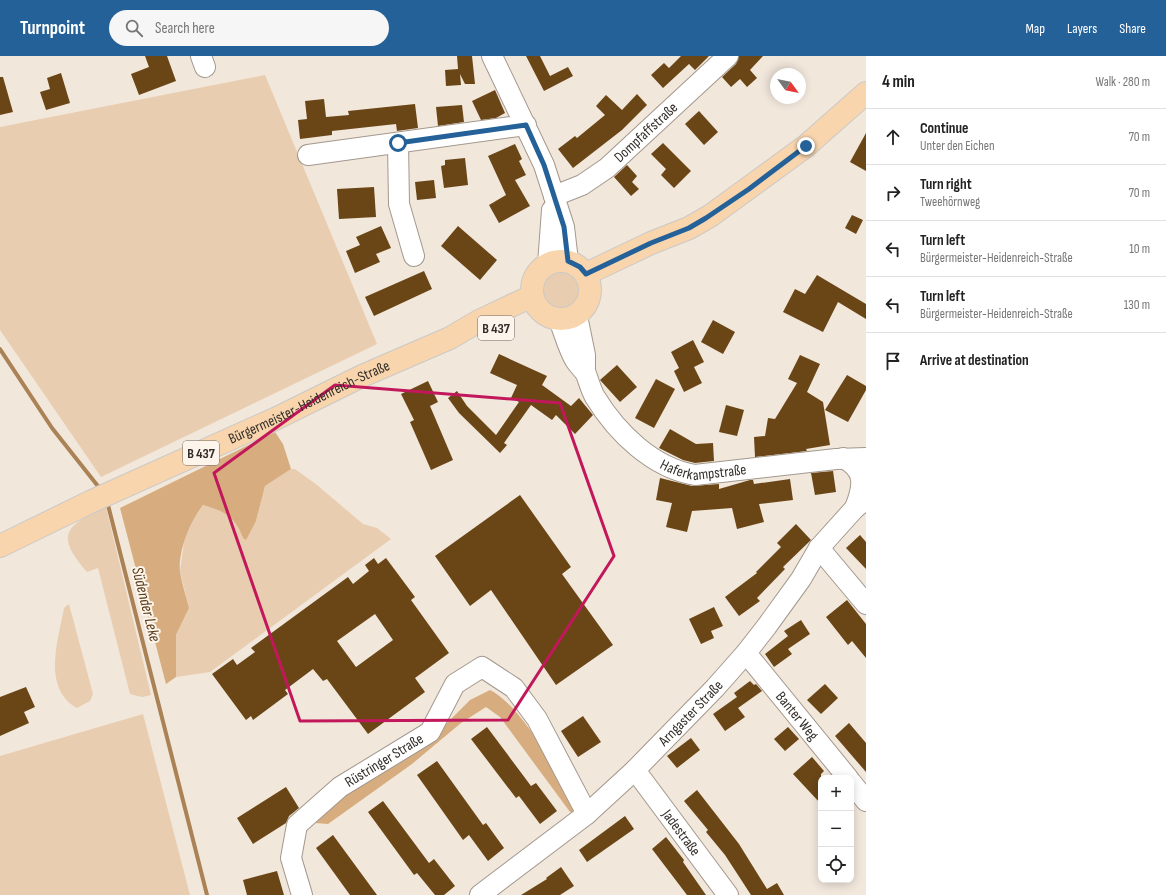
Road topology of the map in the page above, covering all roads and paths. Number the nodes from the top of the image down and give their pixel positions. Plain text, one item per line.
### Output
1 (492, 56) edge
2 (728, 56) edge
3 (866, 93) edge
4 (526, 125) junction
5 (398, 143) junction
6 (308, 155) dead end
7 (554, 196) junction
8 (414, 256) dead end
9 (558, 263) junction
10 (588, 282) junction
11 (552, 311) junction
12 (857, 456) edge
13 (861, 503) edge
14 (0, 546) edge
15 (819, 548) junction
16 (866, 604) edge
17 (746, 653) junction
18 (635, 770) junction
19 (846, 775) edge
20 (854, 786) edge
21 (866, 801) edge
22 (587, 814) junction
23 (302, 895) edge
24 (480, 895) edge
25 (728, 895) edge

1 - 4 street
2 - 7 street, Dompfaffstraße
3 - 10 main road
4 - 5 street
4 - 7 street
5 - 6 street
5 - 8 street
7 - 9 street
9 - 10 main road
9 - 11 main road
10 - 11 main road, Bürgermeister-Heidenreich-Straße
11 - 12 street, Haferkampstraße
11 - 14 main road, Bürgermeister-Heidenreich-Straße / B 437
12 - 13 street
13 - 15 street, Arngaster Straße
15 - 16 street
15 - 17 street, Arngaster Straße
17 - 18 street, Arngaster Straße
17 - 19 street, Banter Weg
18 - 22 street, Arngaster Straße
18 - 25 street, Jadestraße
20 - 21 street
22 - 23 street, Rüstringer Straße
22 - 24 street, Arngaster Straße

